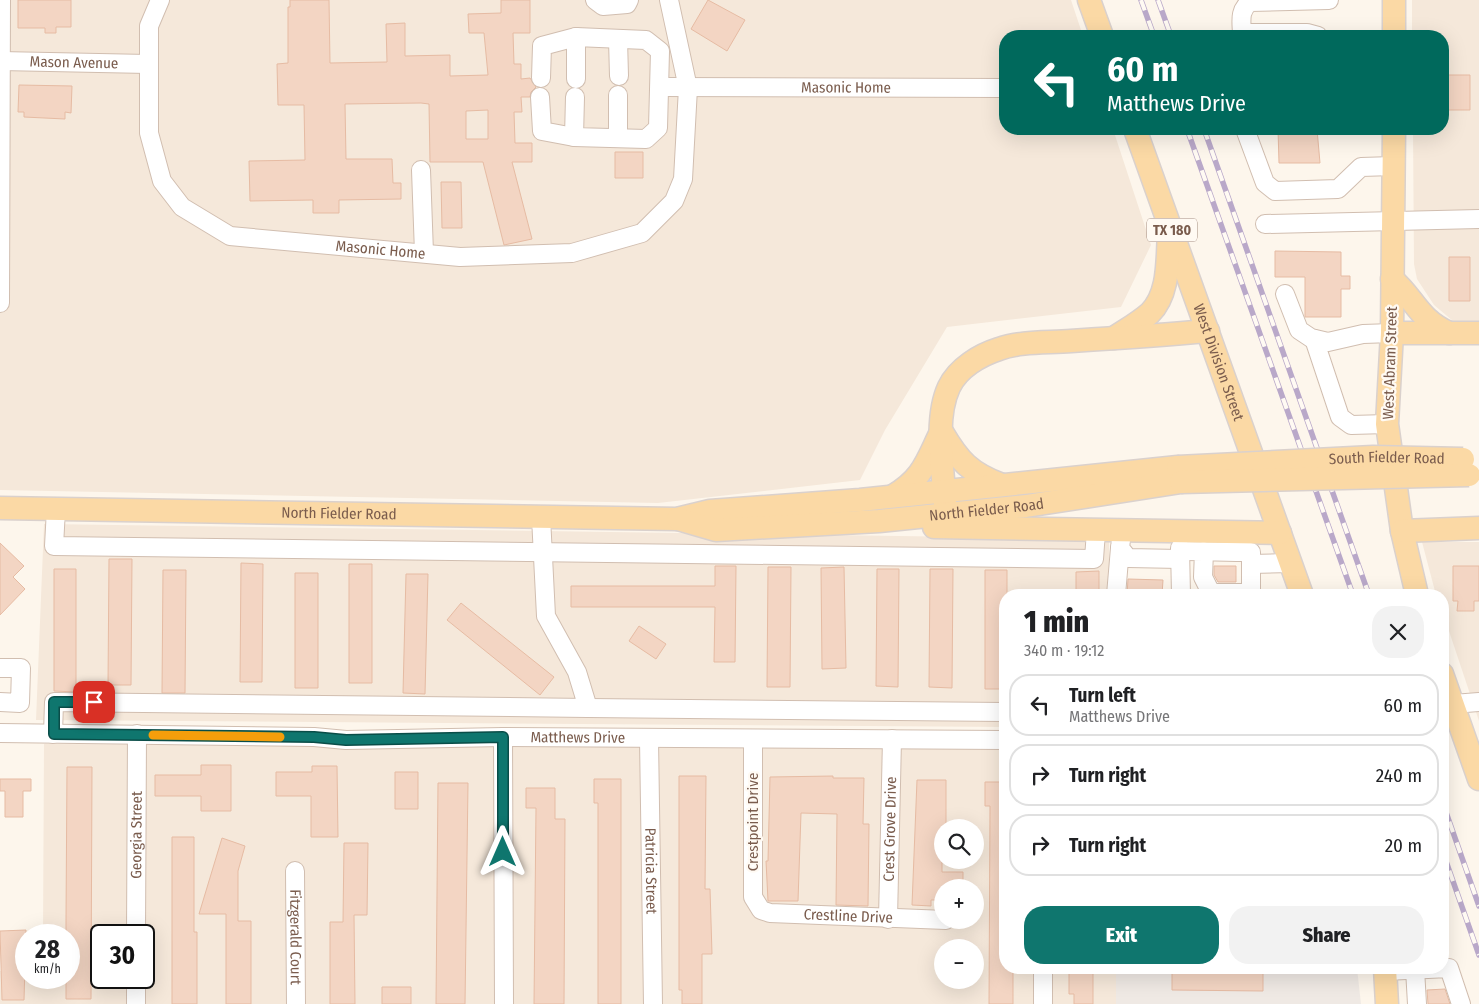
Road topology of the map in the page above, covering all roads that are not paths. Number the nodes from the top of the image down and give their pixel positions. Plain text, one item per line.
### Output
1 (1, 0) edge
2 (160, 0) edge
3 (595, 0) edge
4 (629, 0) edge
5 (669, 0) edge
6 (1089, 0) edge
7 (1329, 0) edge
8 (1394, 0) edge
9 (1239, 4) edge
10 (1100, 30) edge
11 (1242, 30) edge
12 (1394, 30) edge
13 (576, 37) junction
14 (618, 39) junction
15 (0, 61) edge
16 (148, 64) junction
17 (619, 76) dead end
18 (541, 78) dead end
19 (660, 87) junction
20 (688, 88) junction
21 (999, 88) edge
22 (618, 95) dead end
23 (540, 96) dead end
24 (1137, 135) edge
25 (1247, 135) edge
26 (1394, 135) edge
27 (574, 137) junction
28 (618, 138) junction
29 (1394, 166) junction
30 (421, 170) dead end
31 (1479, 219) edge
32 (1393, 222) junction
33 (1265, 224) dead end
34 (1170, 225) junction
35 (424, 253) junction
36 (1392, 280) junction
37 (1285, 294) dead end
38 (0, 303) edge
39 (1208, 332) junction
40 (1392, 333) junction
41 (1450, 333) junction
42 (1479, 333) edge
43 (1114, 338) junction
44 (1314, 339) junction
45 (1387, 424) junction
46 (941, 431) junction
47 (1472, 467) edge
48 (1295, 470) joint
49 (1179, 475) junction
50 (1003, 485) junction
51 (944, 490) junction
52 (891, 497) junction
53 (0, 508) edge
54 (56, 509) junction
55 (946, 515) junction
56 (541, 517) junction
57 (677, 519) junction
58 (879, 520) junction
59 (1479, 528) edge
60 (1096, 531) junction
61 (1402, 531) junction
62 (1280, 533) junction
63 (1121, 540) junction
64 (1213, 545) junction
65 (1180, 547) junction
66 (542, 554) junction
67 (1291, 563) junction
68 (1251, 564) junction
69 (1117, 589) edge
70 (1182, 589) edge
71 (1209, 589) edge
72 (1251, 589) edge
73 (1300, 589) edge
74 (1416, 589) edge
75 (0, 668) edge
76 (1449, 693) edge
77 (0, 702) edge
78 (1479, 702) edge
79 (1453, 704) junction
80 (588, 708) junction
81 (999, 712) edge
82 (0, 733) edge
83 (54, 734) junction
84 (137, 734) junction
85 (503, 737) junction
86 (649, 739) junction
87 (753, 739) junction
88 (892, 739) junction
89 (999, 740) edge
90 (1479, 779) edge
91 (296, 871) dead end
92 (755, 904) joint
93 (888, 919) junction
94 (934, 920) edge
95 (136, 924) edge
96 (1449, 968) edge
97 (1043, 974) edge
98 (1385, 974) edge
99 (1415, 974) edge
100 (136, 989) edge
101 (136, 1004) edge
102 (296, 1004) edge
103 (504, 1004) edge
104 (653, 1004) edge
105 (1043, 1004) edge
106 (1387, 1004) edge
107 (1417, 1004) edge
108 (1461, 1004) edge

1 - 15 street
2 - 16 street, Masonic Home
3 - 4 street
5 - 20 street, Masonic Home
6 - 10 main road
7 - 9 street
8 - 12 main road
9 - 11 street
13 - 14 street
13 - 18 street
13 - 27 street
14 - 17 street
14 - 19 street
15 - 16 street, Mason Avenue
15 - 38 street
16 - 35 street, Masonic Home
19 - 20 street
19 - 28 street
20 - 21 street, Masonic Home
20 - 35 street, Masonic Home
22 - 28 street
23 - 27 street
24 - 34 main road, West Division Street / TX 180
25 - 29 street
26 - 29 main road, West Abram Street
27 - 28 street
29 - 32 main road, West Abram Street
30 - 35 street
31 - 32 street
32 - 33 street
32 - 36 main road, West Abram Street
34 - 39 main road, West Division Street / TX 180
34 - 43 main road
36 - 40 main road, West Abram Street
36 - 41 main road
37 - 44 street
39 - 43 main road
39 - 62 main road, West Division Street / TX 180
40 - 41 main road
40 - 44 street
40 - 45 main road, West Abram Street
41 - 42 main road
43 - 46 main road
44 - 45 street
45 - 61 main road, West Abram Street
46 - 50 main road
46 - 51 main road
46 - 52 main road
47 - 48 main road, South Fielder Road, bridge
48 - 49 main road, North Fielder Road, bridge
49 - 50 main road, North Fielder Road
49 - 55 main road, North Fielder Road
50 - 51 main road, North Fielder Road
51 - 52 main road, North Fielder Road
51 - 55 main road
52 - 57 main road, North Fielder Road
53 - 54 main road, North Fielder Road
54 - 56 main road, North Fielder Road
54 - 66 street
55 - 58 main road, North Fielder Road
56 - 57 main road, North Fielder Road
56 - 66 street
57 - 58 main road, North Fielder Road
58 - 60 main road
59 - 61 main road
60 - 63 main road
60 - 66 street
61 - 74 main road, West Abram Street
62 - 64 main road
62 - 67 main road, West Division Street / TX 180
63 - 65 main road
63 - 69 street
64 - 65 main road
64 - 68 street
64 - 71 street
65 - 70 street
66 - 80 street
67 - 68 street
67 - 73 main road, West Division Street / TX 180
68 - 72 street
75 - 77 street
76 - 79 main road
78 - 79 street
79 - 90 main road
80 - 81 street
80 - 83 street
82 - 83 street, Matthews Drive
83 - 84 street, Matthews Drive
84 - 85 street, Matthews Drive
84 - 95 street, Georgia Street
85 - 86 street, Matthews Drive
85 - 103 street
86 - 87 street, Matthews Drive
86 - 104 street, Patricia Street
87 - 88 street, Matthews Drive
87 - 92 street, Crestpoint Drive
88 - 89 street, Matthews Drive
88 - 93 street, Crest Grove Drive
91 - 102 street, Fitzgerald Court
92 - 93 street, Crestline Drive
93 - 94 street, Crestline Drive
96 - 108 street
97 - 105 street
98 - 106 main road
99 - 107 street
100 - 101 street

